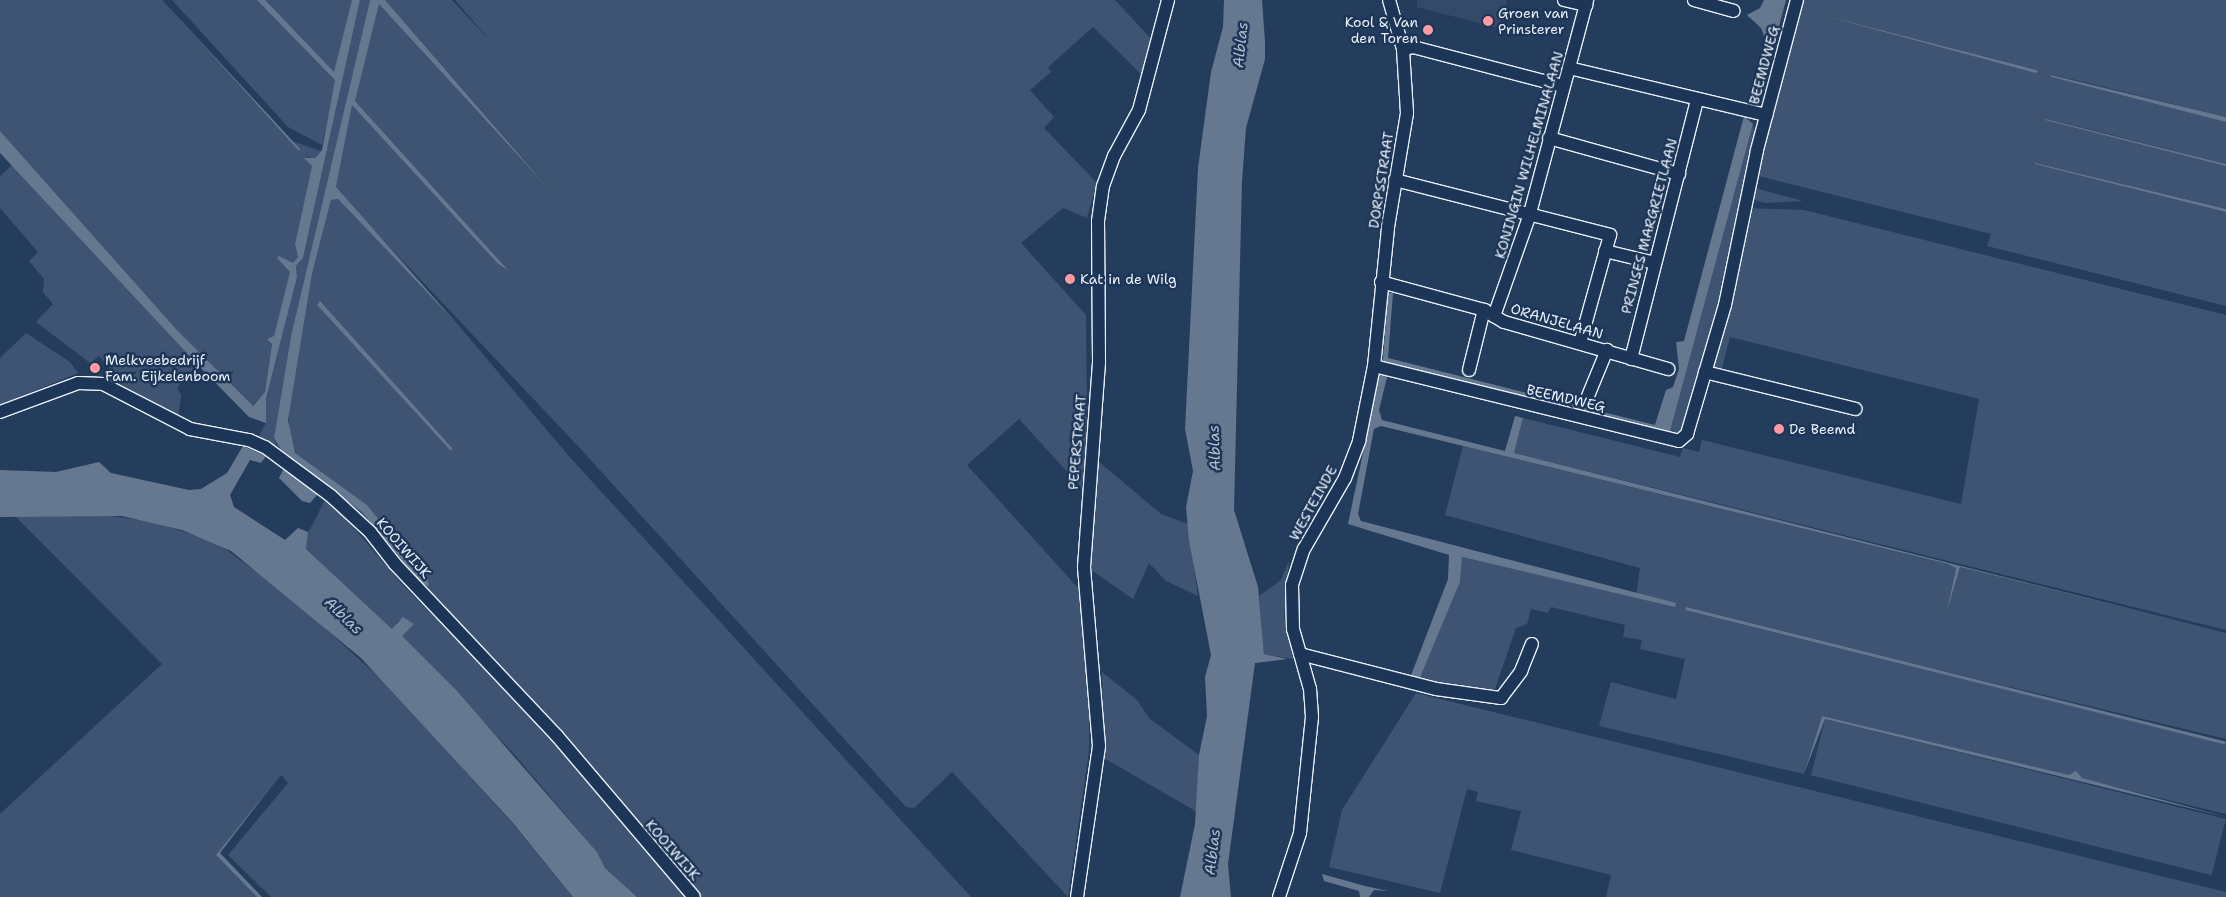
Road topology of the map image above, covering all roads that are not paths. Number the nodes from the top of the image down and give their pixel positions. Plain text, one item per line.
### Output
1 (1168, 0) edge
2 (1389, 0) edge
3 (1564, 0) edge
4 (1694, 0) edge
5 (1797, 0) edge
6 (1586, 3) edge
7 (1717, 3) edge
8 (1734, 12) dead end
9 (1402, 49) junction
10 (1570, 68) junction
11 (1563, 86) junction
12 (1697, 101) junction
13 (1766, 115) junction
14 (1550, 138) junction
15 (1679, 174) junction
16 (1395, 180) junction
17 (1529, 217) junction
18 (1605, 251) junction
19 (1655, 263) junction
20 (1381, 282) junction
21 (1489, 313) junction
22 (1580, 342) junction
23 (1606, 350) junction
24 (1630, 359) junction
25 (1374, 366) junction
26 (1668, 369) dead end
27 (1469, 370) dead end
28 (1705, 372) junction
29 (1588, 396) dead end
30 (1856, 409) dead end
31 (0, 412) edge
32 (1532, 644) dead end
33 (1300, 654) junction
34 (694, 897) edge
35 (1077, 897) edge
36 (1279, 897) edge

1 - 35 street, PEPERSTRAAT
2 - 9 street, DORPSSTRAAT
3 - 6 street
4 - 7 street
5 - 13 street, BEEMDWEG
6 - 10 street, KONINGIN WILHELMINALAAN
7 - 8 street
9 - 11 street
9 - 16 street, DORPSSTRAAT
10 - 11 street, KONINGIN WILHELMINALAAN
10 - 12 street
11 - 14 street, KONINGIN WILHELMINALAAN
12 - 13 street
12 - 15 street, PRINSES MARGRIETLAAN
13 - 28 street, BEEMDWEG
14 - 15 street
14 - 17 street, KONINGIN WILHELMINALAAN
15 - 19 street, PRINSES MARGRIETLAAN
16 - 17 street
16 - 20 street, DORPSSTRAAT
17 - 18 street
17 - 21 street, KONINGIN WILHELMINALAAN
18 - 19 street
18 - 22 street
19 - 24 street, PRINSES MARGRIETLAAN
20 - 21 street, ORANJELAAN
20 - 25 street, DORPSSTRAAT
21 - 22 street, ORANJELAAN
21 - 27 street, KONINGIN WILHELMINALAAN
22 - 23 street, ORANJELAAN
23 - 24 street, ORANJELAAN
23 - 29 street
24 - 26 street, ORANJELAAN
25 - 28 street, BEEMDWEG
25 - 33 street, WESTEINDE
28 - 30 street
31 - 34 street, KOOIWIJK
32 - 33 street
33 - 36 street, WESTEINDE

